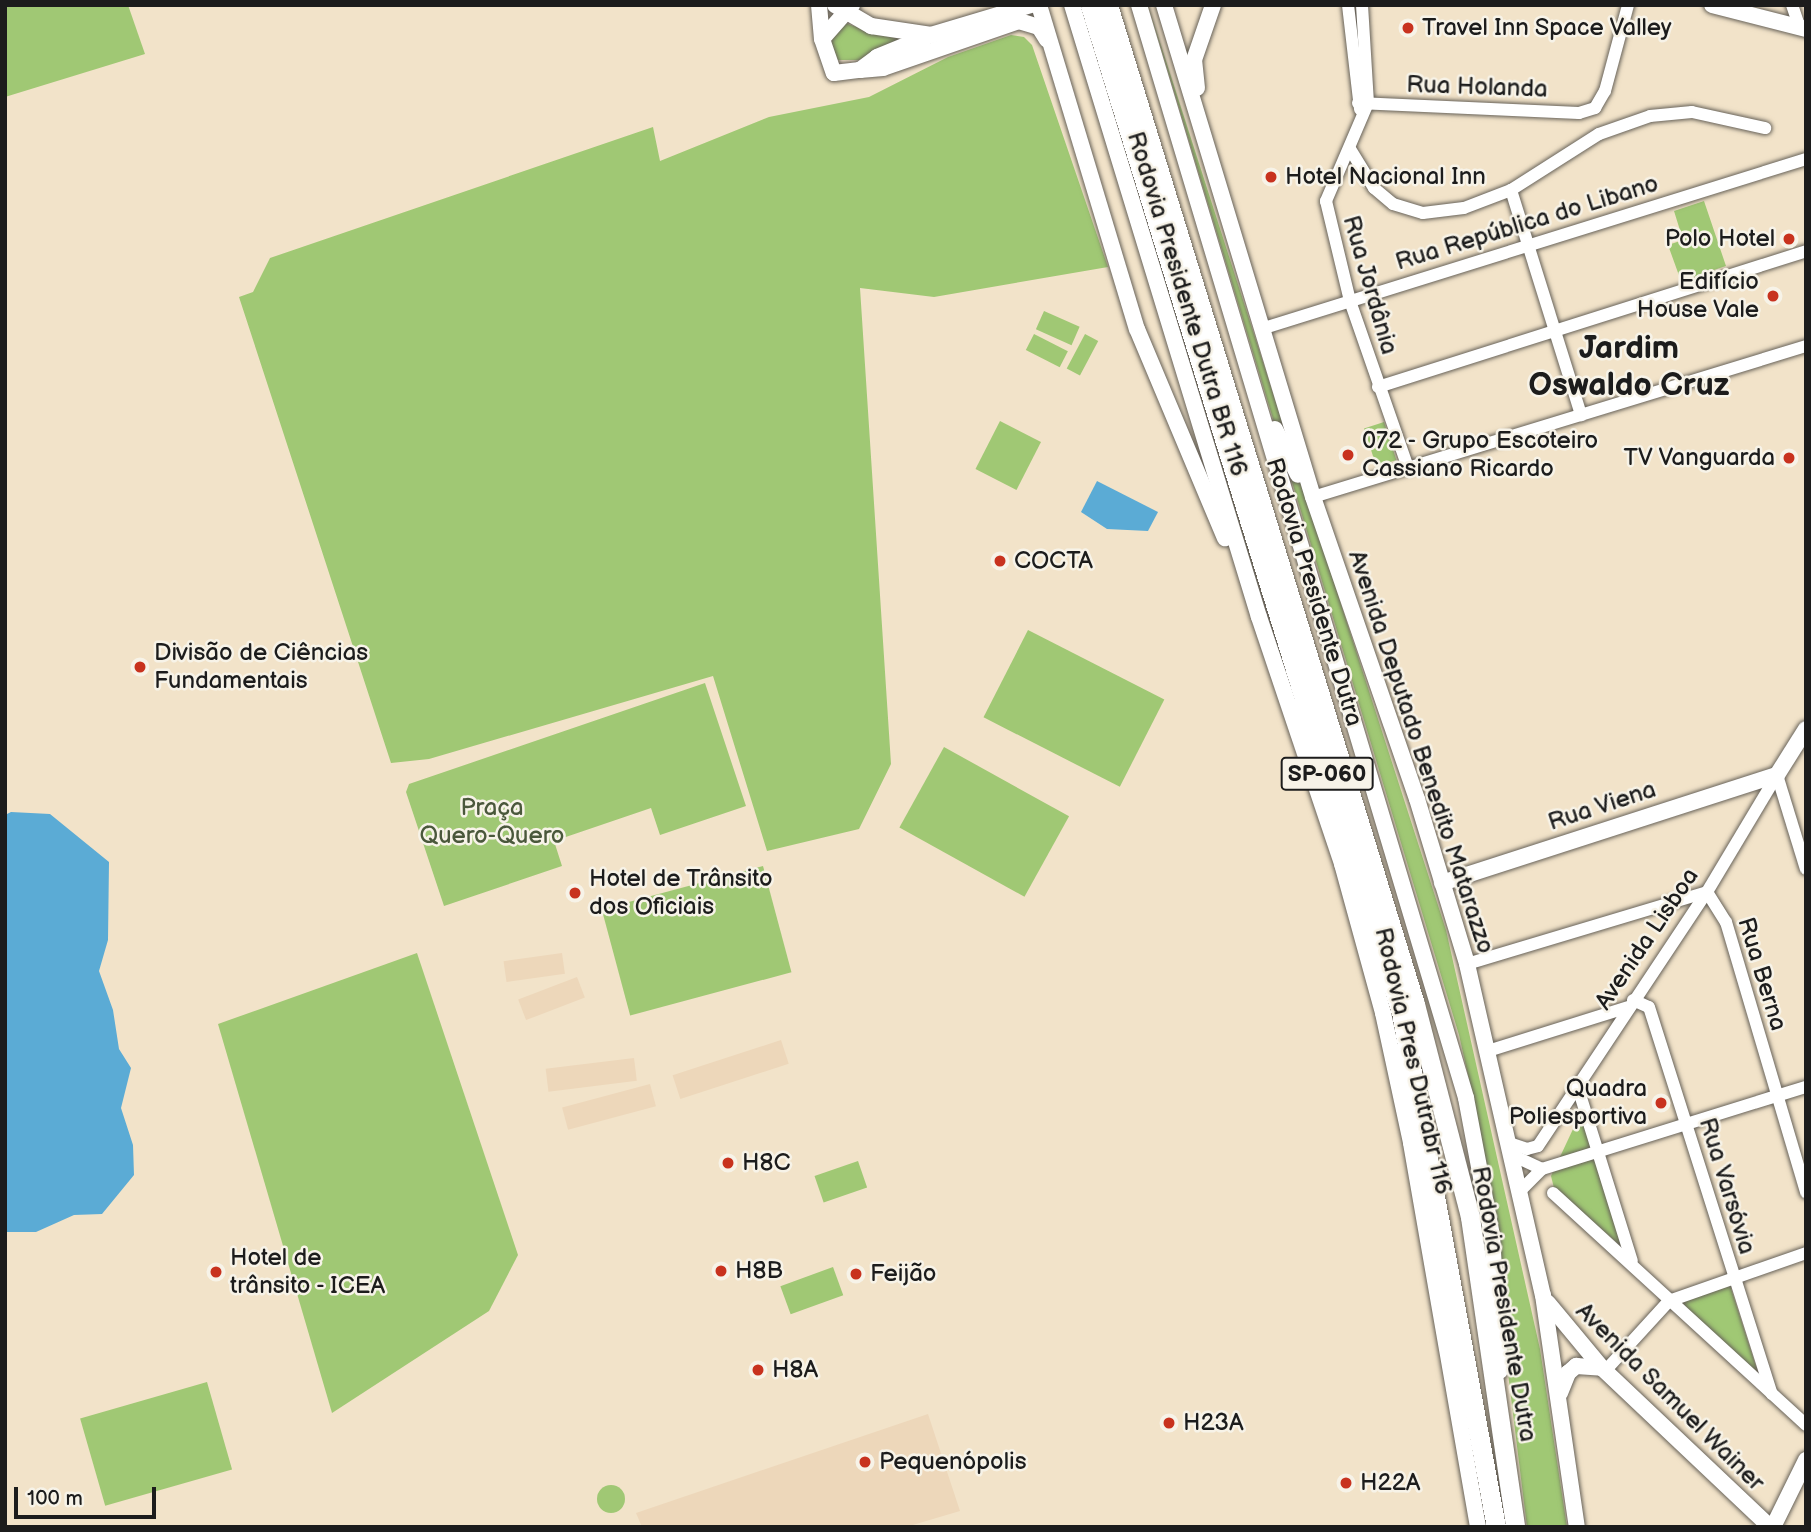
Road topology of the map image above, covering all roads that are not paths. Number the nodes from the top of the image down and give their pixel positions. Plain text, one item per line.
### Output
1 (819, 5) edge
2 (1031, 5) edge
3 (1040, 5) edge
4 (1072, 5) edge
5 (1090, 5) edge
6 (1108, 5) edge
7 (1164, 5) edge
8 (1213, 5) edge
9 (1348, 5) edge
10 (1362, 5) edge
11 (1628, 5) edge
12 (1712, 5) edge
13 (1792, 5) edge
14 (844, 7) edge
15 (1141, 13) edge
16 (1804, 33) edge
17 (931, 35) junction
18 (1099, 35) junction
19 (822, 39) junction
20 (1061, 66) junction
21 (860, 71) junction
22 (1363, 107) junction
23 (1200, 122) junction
24 (1765, 128) dead end
25 (1350, 149) junction
26 (1806, 159) edge
27 (1510, 190) junction
28 (1529, 244) junction
29 (1806, 251) edge
30 (1350, 301) junction
31 (1261, 329) junction
32 (1557, 331) junction
33 (1806, 346) edge
34 (1254, 386) junction
35 (1378, 387) junction
36 (1581, 415) junction
37 (1408, 468) junction
38 (1313, 497) junction
39 (1323, 528) junction
40 (1259, 617) junction
41 (1806, 729) edge
42 (1777, 775) junction
43 (1806, 869) edge
44 (1442, 883) junction
45 (1707, 892) junction
46 (1467, 964) junction
47 (1630, 1003) junction
48 (1488, 1051) junction
49 (1806, 1087) edge
50 (1578, 1088) junction
51 (1777, 1096) junction
52 (1687, 1126) junction
53 (1511, 1149) junction
54 (1600, 1153) junction
55 (1542, 1169) junction
56 (1521, 1190) junction
57 (1806, 1192) edge
58 (1553, 1193) dead end
59 (1806, 1253) edge
60 (1633, 1262) junction
61 (1733, 1276) junction
62 (1543, 1295) junction
63 (1669, 1301) junction
64 (1604, 1370) junction
65 (1772, 1394) junction
66 (1559, 1399) junction
67 (1806, 1424) edge
68 (1504, 1447) junction
69 (1806, 1460) edge
70 (1478, 1527) edge
71 (1496, 1527) edge
72 (1515, 1527) edge
73 (1577, 1527) edge
74 (1771, 1527) edge

1 - 19 main road
2 - 17 main road
3 - 20 main road
4 - 18 main road, Rodovia Presidente Dutra BR 116
5 - 18 highway, Rodovia Presidente Dutra / SP-060
6 - 18 highway, Rodovia Presidente Dutra / SP-060
7 - 23 main road, Avenida Deputado Benedito Matarazzo
8 - 23 main road
9 - 22 street, Rua Jordânia
10 - 22 street, Rua Jordânia
11 - 22 street, Rua Holanda
12 - 16 main road
13 - 16 street
14 - 17 main road
14 - 19 main road
15 - 34 main road
17 - 21 main road
18 - 40 main road, Rodovia Presidente Dutra BR 116
18 - 68 highway, Rodovia Presidente Dutra / SP-060
18 - 71 highway, Rodovia Presidente Dutra / SP-060
19 - 21 main road
20 - 21 main road
20 - 40 main road
22 - 25 street, Rua Jordânia
23 - 31 main road, Avenida Deputado Benedito Matarazzo
24 - 27 street
25 - 27 street
25 - 30 street, Rua Jordânia
26 - 28 street, Rua República do Libano
27 - 28 street
28 - 30 street, Rua República do Libano
28 - 32 street
29 - 32 street
30 - 31 street, Rua República do Libano
30 - 35 street, Rua Jordânia
31 - 38 main road, Avenida Deputado Benedito Matarazzo
32 - 35 street
32 - 36 street
33 - 36 street
34 - 39 main road
34 - 68 main road
35 - 37 street, Rua Jordânia
36 - 37 street
37 - 38 street
38 - 39 main road, Avenida Deputado Benedito Matarazzo
39 - 44 main road, Avenida Deputado Benedito Matarazzo
40 - 70 main road, Rodovia Pres Dutrabr 116
41 - 42 main road, Avenida Lisboa
42 - 43 street
42 - 44 main road, Rua Viena
42 - 45 street, Avenida Lisboa
44 - 46 main road, Avenida Deputado Benedito Matarazzo
45 - 46 street
45 - 47 street, Avenida Lisboa
45 - 51 street, Rua Berna
46 - 48 main road, Avenida Deputado Benedito Matarazzo
47 - 48 street
47 - 50 street, Avenida Lisboa
47 - 52 street, Rua Varsóvia
48 - 53 main road, Avenida Deputado Benedito Matarazzo
49 - 51 street
50 - 53 street, Avenida Lisboa
50 - 54 street
51 - 52 street
51 - 57 street, Rua Berna
52 - 54 street
52 - 61 street, Rua Varsóvia
53 - 55 street
53 - 56 main road, Avenida Deputado Benedito Matarazzo
54 - 55 street
54 - 60 street
55 - 56 street
56 - 62 main road, Avenida Deputado Benedito Matarazzo
58 - 60 street
59 - 61 street
60 - 63 street
61 - 63 street
61 - 65 street, Rua Varsóvia
62 - 64 main road, Avenida Samuel Wainer
62 - 66 main road, Avenida Deputado Benedito Matarazzo
63 - 64 street
63 - 65 street
64 - 66 main road
64 - 74 main road, Avenida Samuel Wainer
65 - 67 street
66 - 73 main road, Avenida Deputado Benedito Matarazzo
68 - 72 highway, Rodovia Presidente Dutra / SP-060
69 - 74 main road

